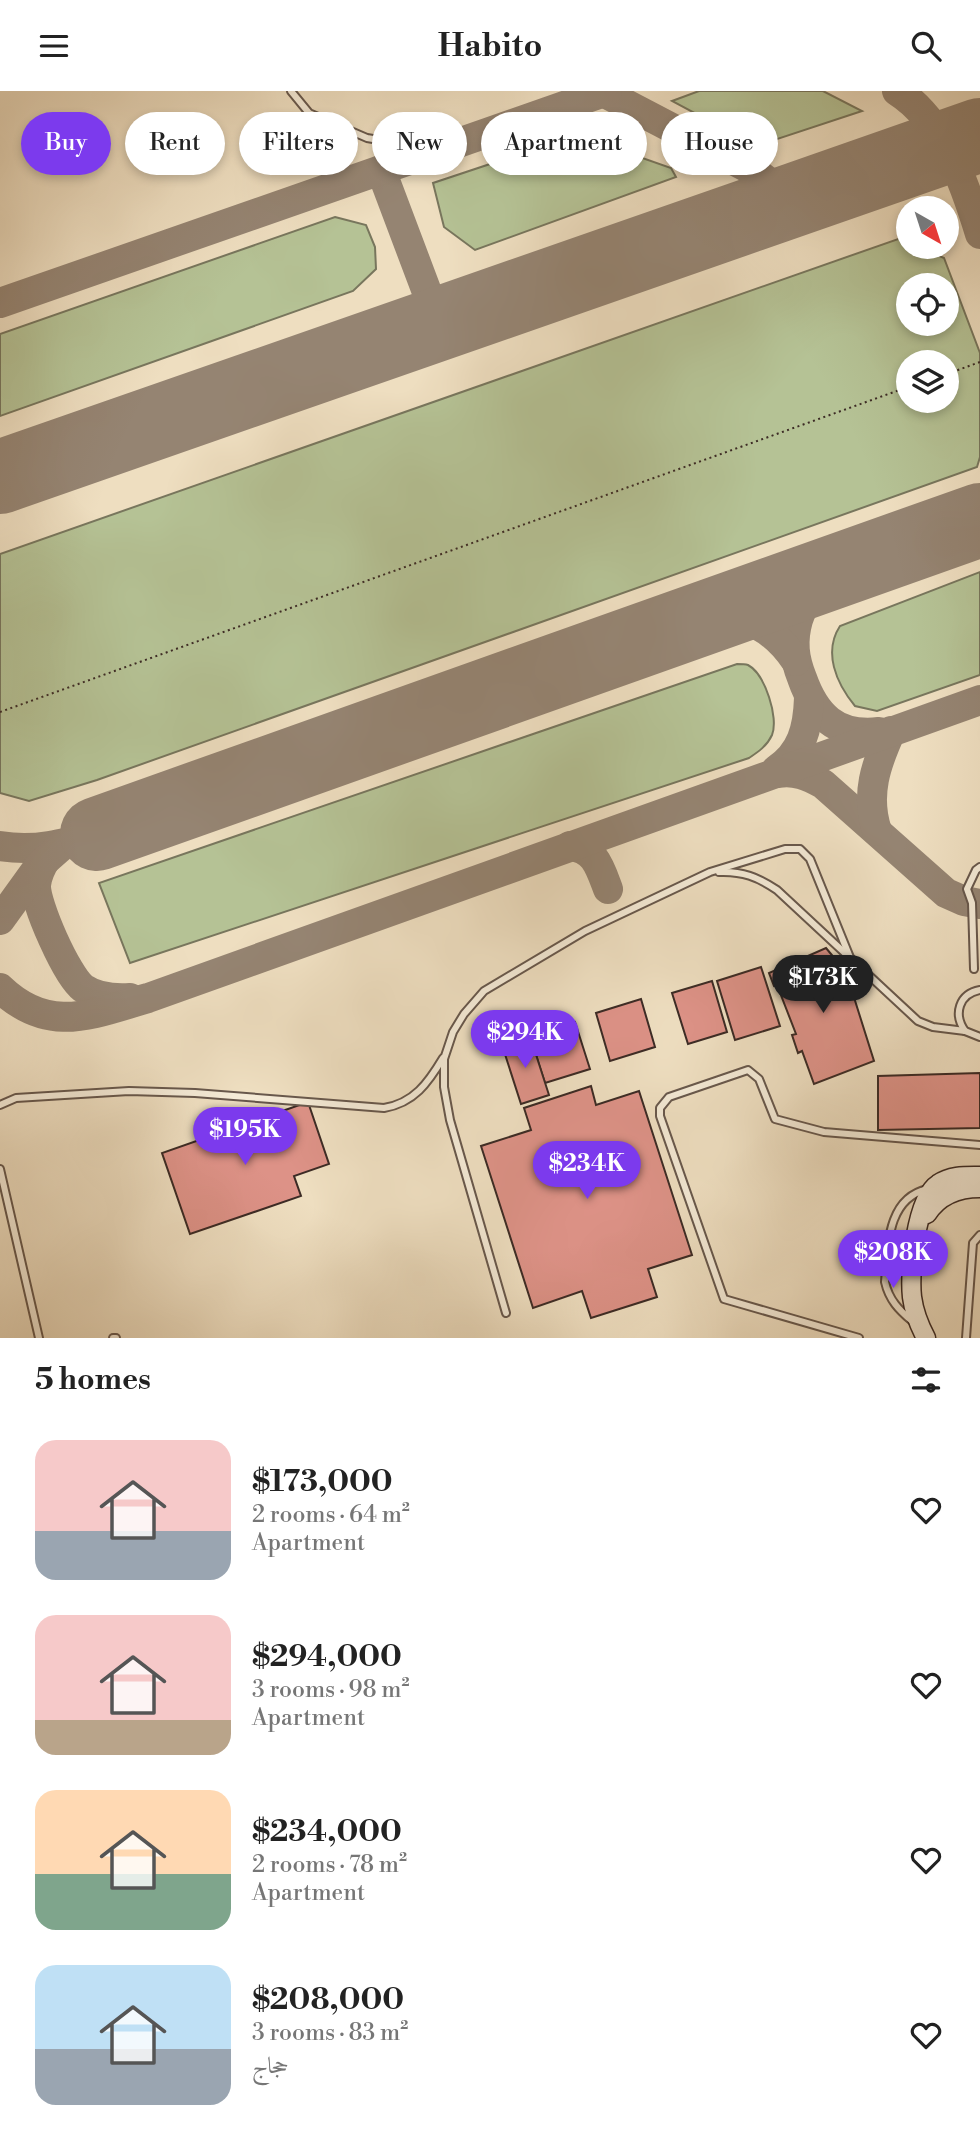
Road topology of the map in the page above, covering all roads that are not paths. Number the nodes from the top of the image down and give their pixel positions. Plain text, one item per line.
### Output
1 (291, 91) edge
2 (372, 139) edge
3 (980, 867) edge
4 (710, 872) junction
5 (852, 960) junction
6 (974, 969) dead end
7 (980, 990) edge
8 (965, 1031) junction
9 (980, 1037) edge
10 (446, 1053) junction
11 (0, 1105) edge
12 (980, 1145) edge
13 (0, 1169) edge
14 (980, 1176) edge
15 (933, 1188) junction
16 (980, 1188) edge
17 (916, 1232) junction
18 (980, 1235) edge
19 (506, 1313) dead end
20 (923, 1333) edge
21 (39, 1338) edge
22 (859, 1338) edge
23 (966, 1338) edge

1 - 2 lane
3 - 6 lane
4 - 5 lane
4 - 5 lane
4 - 10 lane
5 - 8 lane
7 - 8 lane
8 - 9 lane
10 - 11 lane
10 - 19 lane
12 - 22 lane
13 - 21 lane
14 - 15 main road
15 - 17 main road
15 - 20 lane
16 - 17 main road
17 - 20 main road
18 - 23 lane

